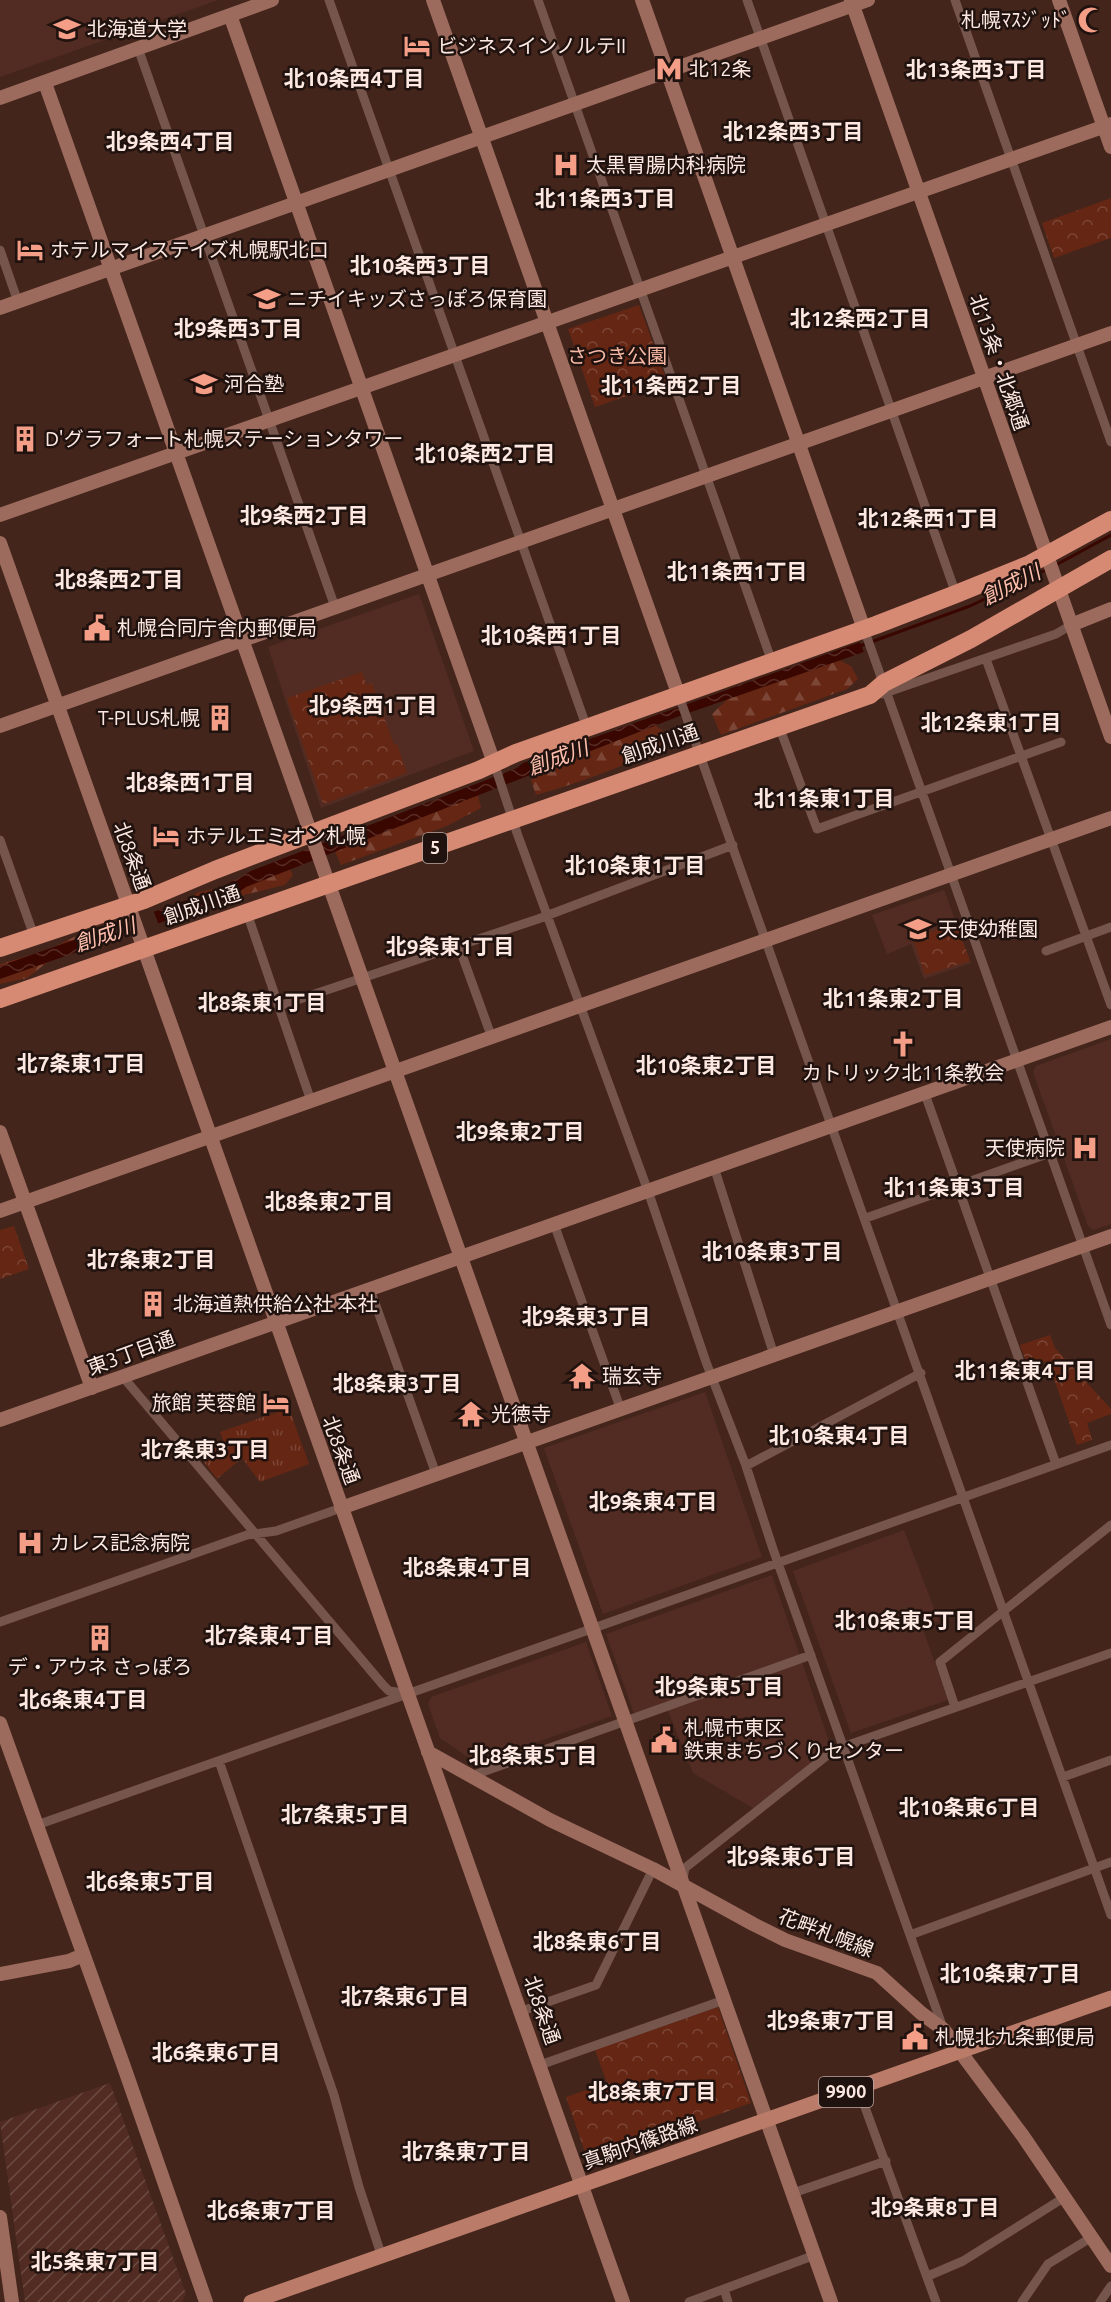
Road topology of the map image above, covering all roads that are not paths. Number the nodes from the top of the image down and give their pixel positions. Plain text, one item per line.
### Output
1 (272, 0) edge
2 (329, 0) edge
3 (433, 0) edge
4 (538, 0) edge
5 (642, 0) edge
6 (747, 0) edge
7 (868, 0) edge
8 (955, 0) edge
9 (1059, 0) edge
10 (852, 3) edge
11 (230, 15) junction
12 (760, 38) junction
13 (138, 48) junction
14 (667, 71) junction
15 (45, 83) junction
16 (0, 98) edge
17 (575, 104) junction
18 (1107, 125) edge
19 (482, 137) junction
20 (1111, 147) edge
21 (1011, 159) junction
22 (389, 170) junction
23 (918, 191) junction
24 (296, 202) junction
25 (826, 224) junction
26 (204, 236) junction
27 (0, 250) edge
28 (733, 257) junction
29 (111, 268) junction
30 (640, 290) junction
31 (18, 302) junction
32 (0, 308) edge
33 (548, 323) junction
34 (1111, 333) edge
35 (1077, 345) junction
36 (455, 356) junction
37 (984, 377) junction
38 (362, 388) junction
39 (891, 410) junction
40 (269, 421) junction
41 (1111, 442) edge
42 (798, 443) junction
43 (177, 454) junction
44 (706, 476) junction
45 (614, 509) junction
46 (0, 515) edge
47 (1111, 520) edge
48 (520, 541) junction
49 (0, 543) edge
50 (1111, 559) edge
51 (1053, 571) junction
52 (428, 574) junction
53 (956, 594) junction
54 (335, 607) junction
55 (1111, 609) edge
56 (1071, 626) junction
57 (866, 633) junction
58 (242, 640) junction
59 (986, 659) junction
60 (772, 662) junction
61 (880, 691) junction
62 (681, 700) junction
63 (57, 705) junction
64 (0, 726) edge
65 (779, 726) junction
66 (587, 728) junction
67 (1111, 737) edge
68 (1061, 742) dead end
69 (700, 754) junction
70 (1022, 756) junction
71 (496, 770) junction
72 (922, 792) junction
73 (1111, 818) edge
74 (513, 821) junction
75 (1052, 838) junction
76 (313, 839) junction
77 (0, 840) edge
78 (733, 844) junction
79 (951, 875) junction
80 (329, 886) junction
81 (130, 911) junction
82 (247, 913) junction
83 (546, 914) junction
84 (1111, 927) edge
85 (34, 936) junction
86 (1086, 936) junction
87 (766, 940) junction
88 (141, 941) junction
89 (458, 944) junction
90 (0, 948) edge
91 (1046, 951) dead end
92 (362, 977) junction
93 (0, 999) edge
94 (1111, 1005) edge
95 (279, 1006) junction
96 (580, 1006) junction
97 (1111, 1027) edge
98 (492, 1038) junction
99 (1017, 1061) junction
100 (395, 1071) junction
101 (925, 1094) junction
102 (311, 1101) junction
103 (833, 1126) junction
104 (0, 1131) edge
105 (211, 1137) junction
106 (1050, 1153) junction
107 (714, 1167) junction
108 (958, 1186) junction
109 (648, 1191) junction
110 (25, 1203) junction
111 (0, 1212) edge
112 (866, 1218) junction
113 (554, 1224) junction
114 (1111, 1236) edge
115 (1083, 1246) junction
116 (461, 1257) junction
117 (990, 1278) junction
118 (370, 1289) junction
119 (897, 1312) junction
120 (275, 1322) junction
121 (1111, 1325) edge
122 (774, 1355) junction
123 (921, 1373) junction
124 (123, 1377) junction
125 (713, 1377) junction
126 (92, 1388) junction
127 (621, 1410) junction
128 (0, 1420) edge
129 (526, 1443) junction
130 (1111, 1445) edge
131 (1056, 1464) junction
132 (746, 1466) junction
133 (436, 1474) junction
134 (964, 1496) junction
135 (341, 1508) junction
136 (1111, 1524) edge
137 (255, 1534) junction
138 (779, 1563) junction
139 (1003, 1611) junction
140 (0, 1622) edge
141 (592, 1629) junction
142 (1111, 1653) edge
143 (811, 1655) junction
144 (1029, 1683) junction
145 (407, 1694) junction
146 (955, 1707) junction
147 (625, 1721) junction
148 (0, 1723) edge
149 (843, 1747) junction
150 (428, 1752) junction
151 (1111, 1760) edge
152 (219, 1761) junction
153 (474, 1775) junction
154 (1063, 1777) junction
155 (37, 1825) junction
156 (1111, 1862) edge
157 (1095, 1868) junction
158 (653, 1869) junction
159 (682, 1884) junction
160 (710, 1900) junction
161 (693, 1915) junction
162 (1111, 1915) edge
163 (910, 1935) junction
164 (83, 1955) junction
165 (0, 1974) edge
166 (1111, 1998) edge
167 (724, 2000) junction
168 (522, 2011) junction
169 (944, 2030) junction
170 (958, 2051) junction
171 (540, 2065) junction
172 (858, 2088) junction
173 (767, 2120) junction
174 (886, 2161) junction
175 (582, 2186) junction
176 (793, 2193) junction
177 (1065, 2197) junction
178 (0, 2217) edge
179 (1092, 2237) junction
180 (815, 2255) junction
181 (382, 2257) junction
182 (1111, 2266) edge
183 (927, 2276) junction
184 (1111, 2286) edge
185 (724, 2289) junction
186 (12, 2302) edge
187 (206, 2302) edge
188 (251, 2302) edge
189 (623, 2302) edge
190 (689, 2302) edge
191 (728, 2302) edge
192 (831, 2302) edge
193 (936, 2302) edge
194 (1022, 2302) edge
195 (1100, 2302) edge

1 - 11 street
2 - 22 street
3 - 19 street
4 - 17 street
5 - 14 street
6 - 12 street
7 - 10 street
8 - 21 street
9 - 18 street
10 - 12 street
10 - 23 street, 北13条・北郷通
11 - 13 street
11 - 24 street
12 - 14 street
12 - 25 street
13 - 15 street
13 - 26 street
14 - 17 street
14 - 28 street
15 - 16 street
15 - 29 street
17 - 19 street
17 - 30 street
18 - 20 street
18 - 21 street
19 - 22 street
19 - 33 street
21 - 23 street
21 - 35 street
22 - 24 street
22 - 36 street
23 - 25 street
23 - 37 street, 北13条・北郷通
24 - 26 street
24 - 38 street
25 - 28 street
25 - 39 street
26 - 29 street
26 - 40 street
27 - 31 street
28 - 30 street
28 - 42 street
29 - 31 street
29 - 43 street
30 - 33 street
30 - 44 street
31 - 32 street
33 - 36 street
33 - 45 street
34 - 35 street
35 - 37 street
35 - 41 street
36 - 38 street
36 - 48 street
37 - 39 street
37 - 51 street, 北13条・北郷通
38 - 40 street
38 - 52 street
39 - 42 street
39 - 53 street
40 - 43 street
40 - 54 street
42 - 44 street
42 - 57 street
43 - 46 street
43 - 58 street
44 - 45 street
44 - 60 street
45 - 48 street
45 - 62 street
47 - 51 highway, 創成川通 / 5
48 - 52 street
48 - 66 street
49 - 63 street, 北8条通
50 - 51 highway, 創成川通 / 5
51 - 53 highway, 創成川通 / 5
51 - 56 street, 北13条・北郷通
51 - 61 highway, 創成川通 / 5
52 - 54 street
52 - 71 street
53 - 57 highway, 創成川通 / 5
54 - 58 street
55 - 56 street
56 - 59 street
56 - 67 street, 北13条・北郷通
57 - 60 highway, 創成川通 / 5
57 - 61 street
58 - 63 street
58 - 76 street
59 - 61 street
59 - 70 street
60 - 62 highway, 創成川通 / 5
61 - 65 highway, 創成川通 / 5
61 - 72 street
62 - 66 highway, 創成川通 / 5
62 - 69 street
63 - 64 street
63 - 81 street, 北8条通
65 - 69 highway, 創成川通 / 5
65 - 72 street
66 - 71 highway, 創成川通 / 5
68 - 70 street
69 - 74 highway, 創成川通 / 5
69 - 78 street
70 - 72 street
70 - 75 street
71 - 74 street
71 - 76 highway, 創成川通 / 5
72 - 79 street
73 - 75 street
74 - 80 highway, 創成川通 / 5
74 - 83 street
75 - 79 street
75 - 86 street
76 - 80 street
76 - 81 highway, 創成川通 / 5
77 - 85 street
78 - 83 street
78 - 87 street
79 - 87 street
79 - 99 street
80 - 82 highway, 創成川通 / 5
80 - 92 street
81 - 85 highway, 創成川通 / 5
81 - 88 street, 北8条通
82 - 88 highway, 創成川通 / 5
82 - 95 street
83 - 89 street
83 - 96 street
84 - 86 street
85 - 90 highway, 創成川通 / 5
86 - 91 street
86 - 94 street
87 - 96 street
87 - 103 street
88 - 93 highway, 創成川通 / 5
88 - 105 street, 北8条通
89 - 92 street
89 - 98 street
92 - 95 street
92 - 100 street
95 - 102 street
96 - 98 street
96 - 109 street
97 - 99 street, 東3丁目通
98 - 100 street
99 - 101 street, 東3丁目通
99 - 106 street
100 - 102 street
100 - 116 street
101 - 103 street, 東3丁目通
101 - 108 street
102 - 105 street
103 - 107 street, 東3丁目通
103 - 112 street
104 - 110 street
105 - 110 street
105 - 120 street, 北8条通
106 - 108 street
106 - 115 street
107 - 109 street, 東3丁目通
107 - 122 street
108 - 112 street
108 - 117 street
109 - 113 street, 東3丁目通
109 - 125 street
110 - 111 street
110 - 126 street
112 - 119 street
113 - 116 street, 東3丁目通
113 - 127 street
114 - 115 street
115 - 117 street
115 - 121 street
116 - 118 street, 東3丁目通
116 - 129 street
117 - 119 street
117 - 131 street
118 - 120 street, 東3丁目通
118 - 133 street
119 - 122 street
119 - 123 street
120 - 124 street, 東3丁目通
120 - 135 street, 北8条通
122 - 125 street
123 - 132 street
123 - 134 street
124 - 126 street, 東3丁目通
124 - 137 street
125 - 127 street
125 - 132 street
126 - 128 street, 東3丁目通
127 - 129 street
129 - 133 street
129 - 141 street
130 - 131 street
131 - 134 street
132 - 138 street
133 - 135 street
134 - 138 street
134 - 139 street
135 - 137 street
135 - 145 street, 北8条通
136 - 139 street
137 - 140 street
137 - 145 street
138 - 141 street
138 - 143 street
139 - 144 street
139 - 146 street
141 - 145 street
141 - 147 street
142 - 144 street
143 - 147 street
143 - 149 street
144 - 146 street
144 - 154 street
145 - 150 street, 北8条通
145 - 152 street
146 - 149 street
147 - 153 street
147 - 159 street
148 - 155 street
149 - 159 street
149 - 163 street
150 - 153 street, 花畔札幌線
150 - 168 street, 北8条通
151 - 154 street
152 - 155 street
152 - 181 street
153 - 158 street, 花畔札幌線
154 - 157 street
155 - 164 street
156 - 157 street
157 - 162 street
157 - 163 street
158 - 159 street, 花畔札幌線
158 - 168 street
159 - 160 street, 花畔札幌線
159 - 161 street
160 - 161 street
160 - 169 street, 花畔札幌線
161 - 167 street
163 - 169 street
164 - 165 street
164 - 187 street
166 - 170 main road, 真駒内篠路線 / 9900
167 - 171 street
167 - 173 street
168 - 171 street, 北8条通
169 - 170 street, 花畔札幌線
170 - 172 main road, 真駒内篠路線 / 9900
170 - 177 street, 花畔札幌線
171 - 175 street, 北8条通
172 - 173 main road, 真駒内篠路線 / 9900
172 - 174 street
173 - 175 main road, 真駒内篠路線 / 9900
173 - 176 street
174 - 176 street
174 - 183 street
175 - 181 main road, 真駒内篠路線 / 9900
175 - 189 street, 北8条通
176 - 180 street
177 - 179 street, 花畔札幌線
177 - 183 street
178 - 186 street
179 - 182 street, 花畔札幌線
179 - 194 street
180 - 185 street
180 - 192 street
181 - 188 main road, 真駒内篠路線 / 9900
183 - 193 street
184 - 195 street
185 - 190 street
185 - 191 street

